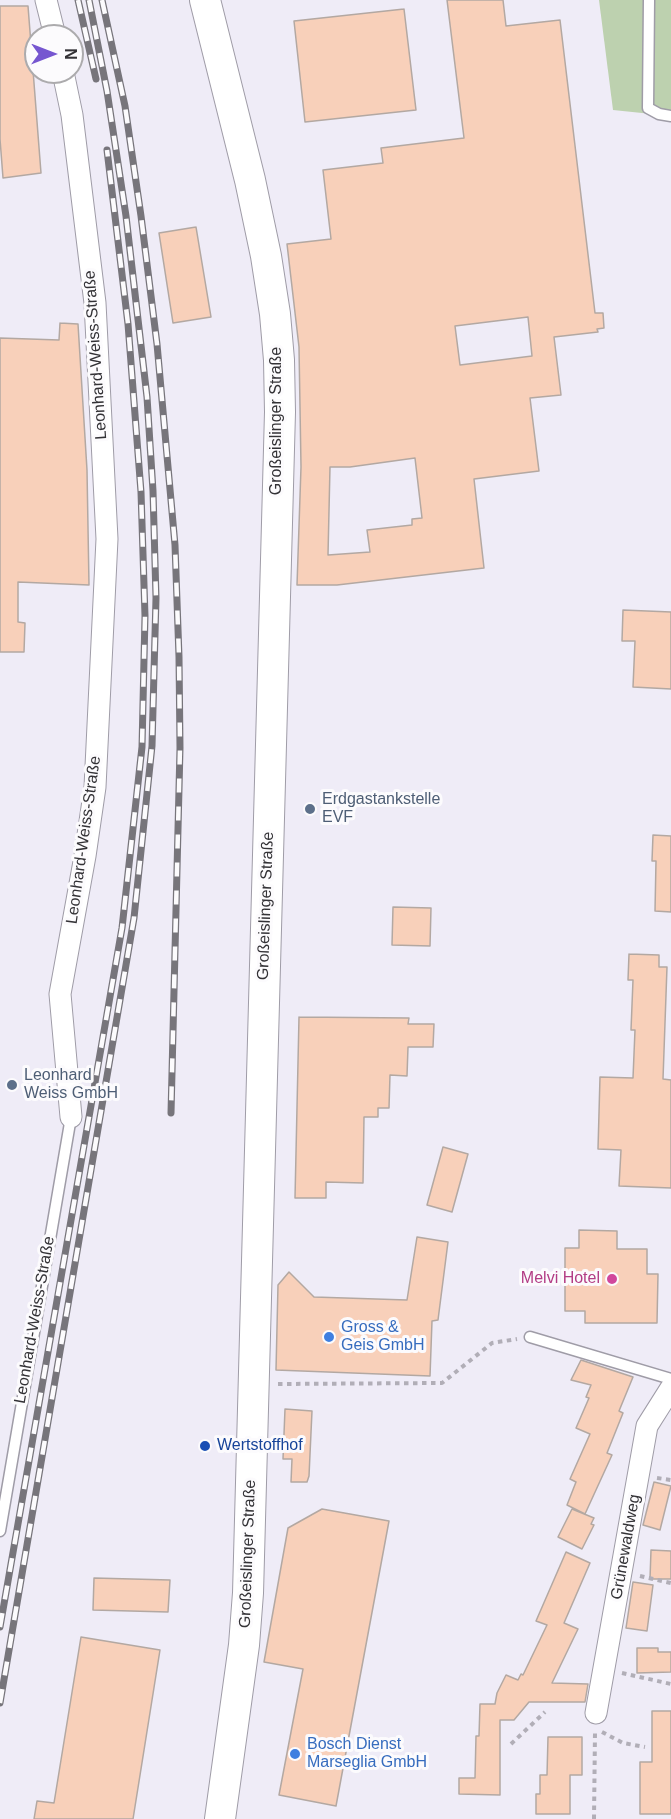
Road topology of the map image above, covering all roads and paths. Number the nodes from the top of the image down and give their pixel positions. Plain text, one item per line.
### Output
1 (46, 0) edge
2 (205, 0) edge
3 (649, 0) edge
4 (52, 24) edge
5 (65, 84) edge
6 (671, 116) edge
7 (70, 1117) joint
8 (530, 1337) joint
9 (671, 1379) edge
10 (254, 1384) junction
11 (671, 1388) edge
12 (0, 1531) edge
13 (621, 1573) junction
14 (671, 1583) edge
15 (604, 1668) junction
16 (671, 1684) edge
17 (545, 1712) dead end
18 (596, 1713) dead end
19 (511, 1744) dead end
20 (645, 1747) dead end
21 (220, 1819) edge
22 (594, 1819) edge

1 - 4 street
2 - 10 main road, Großeislinger Straße
3 - 6 lane
5 - 7 street, Leonhard-Weiss-Straße
7 - 12 lane, Leonhard-Weiss-Straße
8 - 9 lane
8 - 10 path
10 - 21 main road, Großeislinger Straße
11 - 13 street, Grünewaldweg
13 - 14 path
13 - 15 street, Grünewaldweg
15 - 16 path
15 - 18 street, Grünewaldweg
17 - 19 path
20 - 22 path

